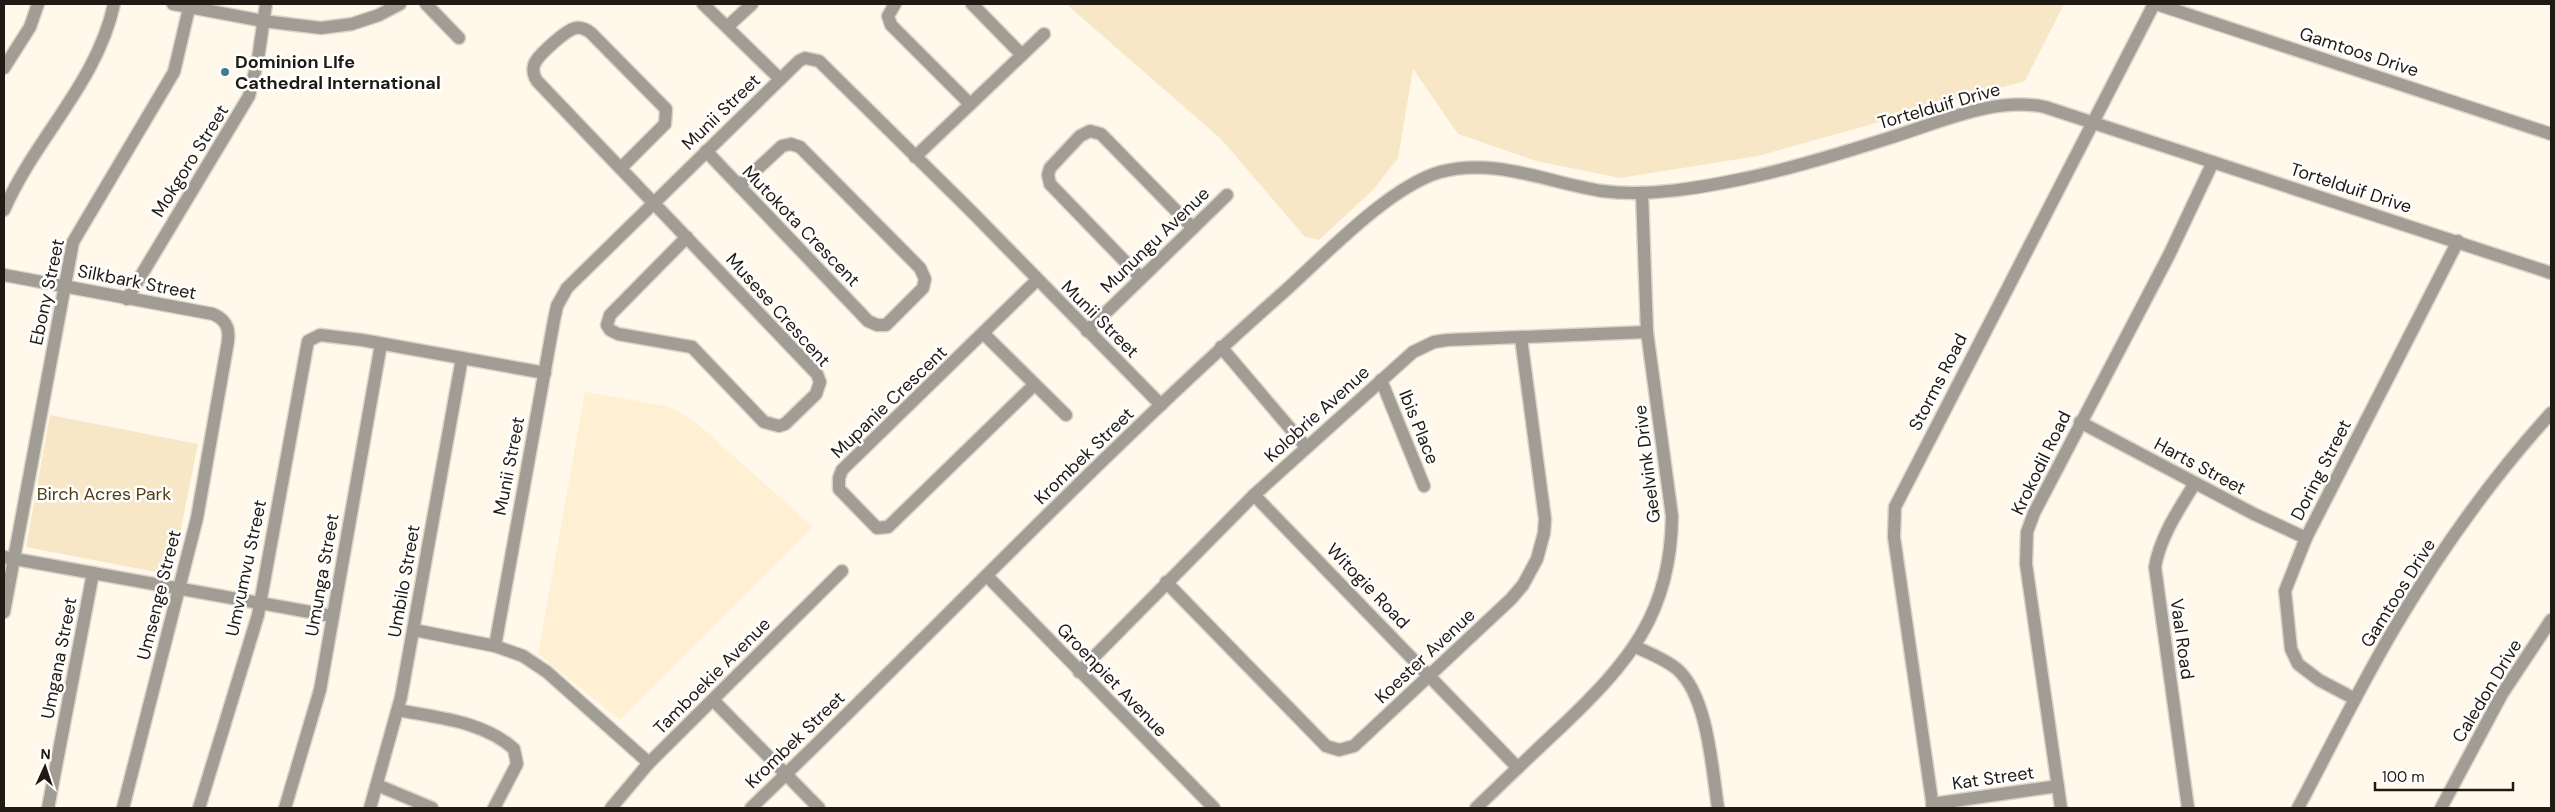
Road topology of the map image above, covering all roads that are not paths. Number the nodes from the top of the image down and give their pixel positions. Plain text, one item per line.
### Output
1 (38, 4) edge
2 (114, 4) edge
3 (173, 4) edge
4 (266, 4) edge
5 (400, 4) edge
6 (426, 4) edge
7 (703, 4) edge
8 (752, 4) edge
9 (895, 4) edge
10 (972, 4) edge
11 (2155, 4) edge
12 (189, 5) edge
13 (263, 21) junction
14 (728, 28) junction
15 (1044, 34) dead end
16 (459, 38) dead end
17 (1018, 50) junction
18 (4, 68) edge
19 (780, 80) junction
20 (970, 104) junction
21 (2092, 123) junction
22 (2551, 134) edge
23 (706, 151) junction
24 (915, 157) junction
25 (2213, 162) junction
26 (621, 168) junction
27 (1468, 168) joint
28 (740, 186) junction
29 (1642, 193) junction
30 (1227, 195) dead end
31 (653, 202) junction
32 (4, 210) edge
33 (1193, 228) junction
34 (687, 237) junction
35 (2458, 242) junction
36 (2551, 273) edge
37 (4, 275) edge
38 (1141, 278) junction
39 (1037, 280) junction
40 (64, 286) junction
41 (126, 299) junction
42 (228, 329) joint
43 (1087, 331) junction
44 (1648, 332) junction
45 (984, 334) junction
46 (1521, 338) junction
47 (381, 344) junction
48 (1221, 347) junction
49 (462, 358) junction
50 (545, 373) junction
51 (1382, 380) junction
52 (1034, 384) junction
53 (1161, 405) junction
54 (2551, 413) edge
55 (1066, 415) dead end
56 (2080, 422) junction
57 (1306, 447) junction
58 (2195, 483) junction
59 (1424, 486) dead end
60 (1254, 495) junction
61 (2306, 538) junction
62 (9, 558) edge
63 (842, 572) dead end
64 (93, 573) junction
65 (987, 576) junction
66 (1166, 582) junction
67 (179, 588) junction
68 (260, 604) junction
69 (4, 612) edge
70 (332, 616) junction
71 (2551, 620) edge
72 (414, 630) junction
73 (495, 646) junction
74 (1636, 647) junction
75 (1079, 672) junction
76 (1431, 676) junction
77 (2355, 699) junction
78 (713, 700) junction
79 (398, 710) junction
80 (649, 763) junction
81 (1518, 768) junction
82 (786, 774) junction
83 (377, 785) junction
84 (2058, 786) junction
85 (1933, 806) edge
86 (48, 808) edge
87 (122, 808) edge
88 (199, 808) edge
89 (285, 808) edge
90 (370, 808) edge
91 (432, 808) edge
92 (494, 808) edge
93 (611, 808) edge
94 (751, 808) edge
95 (819, 808) edge
96 (1214, 808) edge
97 (1476, 808) edge
98 (1718, 808) edge
99 (2061, 808) edge
100 (2188, 808) edge
101 (2298, 808) edge
102 (2441, 808) edge

1 - 18 street
2 - 32 street
3 - 12 street
4 - 13 street, Mokgoro Street
5 - 13 street
6 - 16 street
7 - 14 street
8 - 14 street
9 - 20 street
10 - 17 street
11 - 21 street, Storms Road
11 - 22 street, Gamtoos Drive
12 - 13 street
12 - 40 street, Ebony Street
13 - 41 street, Mokgoro Street
14 - 19 street
15 - 17 street
17 - 20 street
19 - 23 street, Munii Street
19 - 24 street, Munii Street
20 - 24 street
21 - 25 street, Tortelduif Drive
21 - 29 street, Tortelduif Drive
21 - 85 street, Storms Road
23 - 28 street, Mutokota Crescent
23 - 31 street, Munii Street
24 - 39 street, Munii Street
25 - 35 street, Tortelduif Drive
25 - 56 street, Krokodil Road
26 - 26 street, Musese Crescent
26 - 31 street, Musese Crescent
27 - 29 street, Tortelduif Drive
27 - 48 street, Krombek Street
28 - 28 street, Mutokota Crescent
29 - 44 street, Geelvink Drive
30 - 33 street, Munungu Avenue
31 - 34 street, Musese Crescent
31 - 50 street, Munii Street
33 - 38 street, Munungu Avenue
33 - 38 street
34 - 34 street, Musese Crescent
35 - 36 street, Tortelduif Drive
35 - 61 street, Doring Street
37 - 40 street, Silkbark Street
38 - 43 street, Munungu Avenue
39 - 43 street, Munii Street
39 - 45 street, Mupanie Crescent
40 - 41 street, Silkbark Street
40 - 62 street, Ebony Street
41 - 42 street, Silkbark Street
42 - 67 street, Umsenge Street
43 - 53 street, Munii Street
44 - 46 street, Kolobrie Avenue
44 - 74 street, Geelvink Drive
45 - 52 street
45 - 52 street, Mupanie Crescent
46 - 51 street, Kolobrie Avenue
46 - 76 street, Koester Avenue
47 - 49 street
47 - 68 street, Umvumvu Street
47 - 70 street, Umunga Street
48 - 53 street, Krombek Street
48 - 57 street
49 - 50 street
49 - 72 street, Umbilo Street
50 - 73 street, Munii Street
51 - 57 street, Kolobrie Avenue
51 - 59 street, Ibis Place
52 - 55 street
53 - 65 street, Krombek Street
54 - 77 street, Gamtoos Drive
56 - 58 street, Harts Street
56 - 84 street, Krokodil Road
57 - 60 street, Kolobrie Avenue
58 - 61 street, Harts Street
58 - 100 street, Vaal Road
60 - 66 street, Kolobrie Avenue
60 - 76 street, Witogie Road
61 - 77 street, Doring Street
62 - 64 street
62 - 69 street, Ebony Street
63 - 78 street, Tamboekie Avenue
64 - 67 street
64 - 86 street, Umgana Street
65 - 75 street, Groenpiet Avenue
65 - 82 street, Krombek Street
66 - 75 street, Kolobrie Avenue
66 - 76 street, Koester Avenue
67 - 68 street
67 - 87 street, Umsenge Street
68 - 70 street
68 - 88 street, Umvumvu Street
70 - 89 street, Umunga Street
71 - 102 street, Caledon Drive
72 - 73 street
72 - 79 street, Umbilo Street
73 - 80 street
74 - 81 street, Geelvink Drive
74 - 98 street
75 - 96 street, Groenpiet Avenue
76 - 81 street, Witogie Road
77 - 101 street, Gamtoos Drive
78 - 80 street, Tamboekie Avenue
78 - 82 street
79 - 83 street, Umbilo Street
79 - 92 street
80 - 93 street, Tamboekie Avenue
81 - 97 street, Geelvink Drive
82 - 94 street, Krombek Street
82 - 95 street
83 - 90 street, Umbilo Street
83 - 91 street
84 - 85 street, Kat Street
84 - 99 street, Krokodil Road

